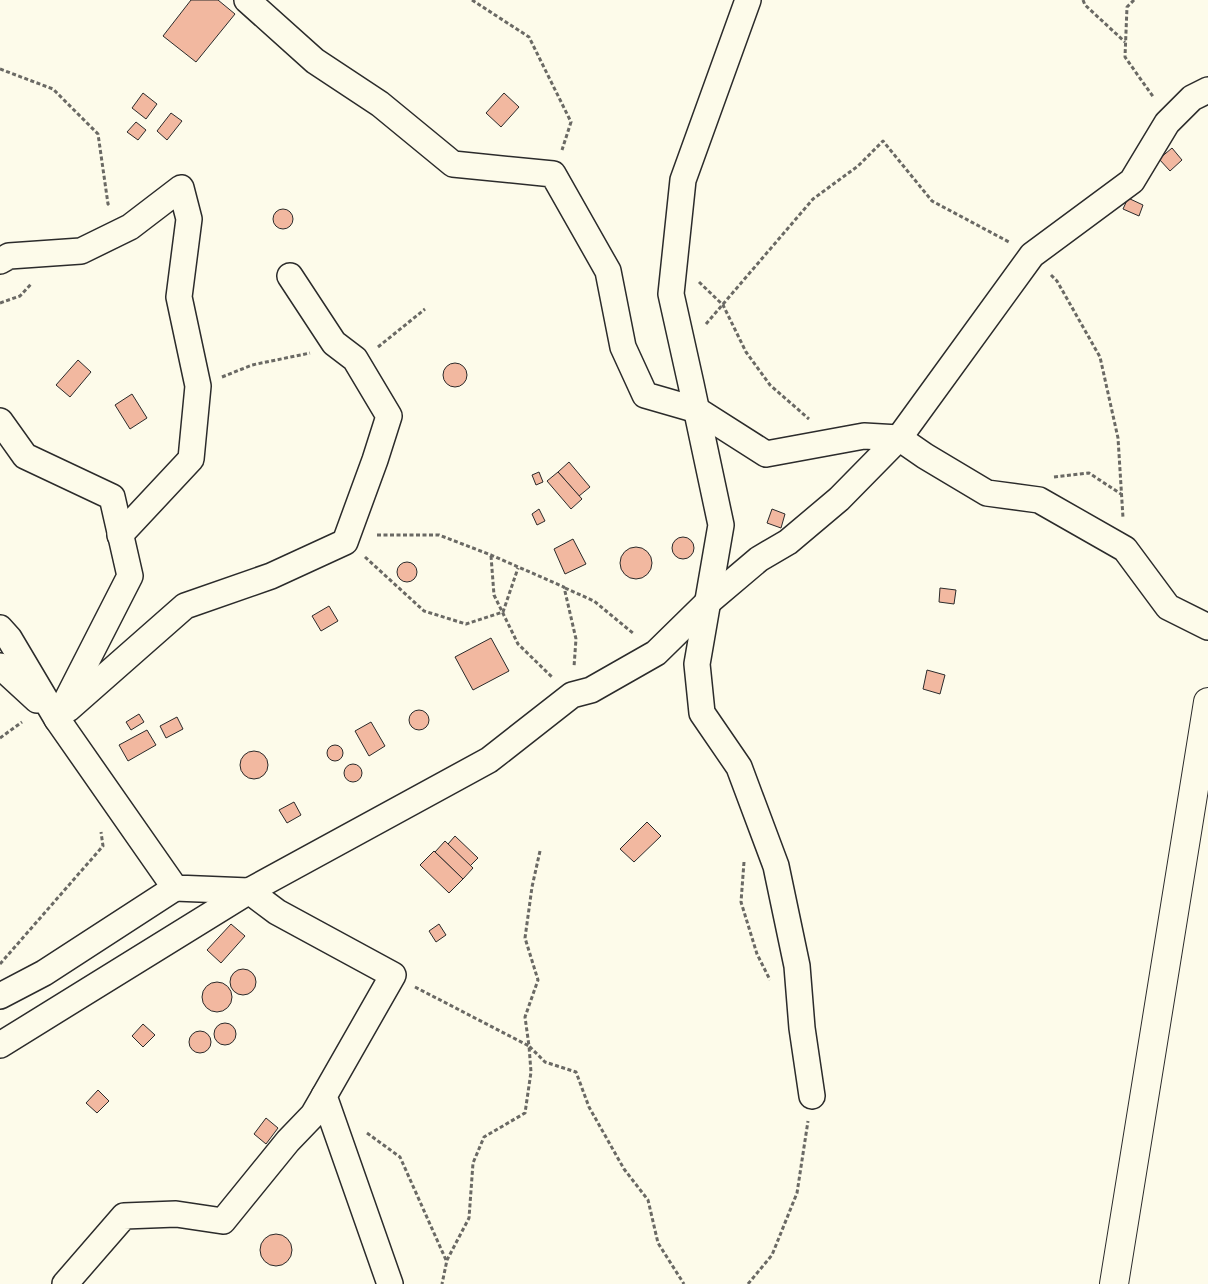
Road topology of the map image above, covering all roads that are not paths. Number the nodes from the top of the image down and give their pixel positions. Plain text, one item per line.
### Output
1 (247, 0) edge
2 (748, 0) edge
3 (1208, 90) edge
4 (0, 261) edge
5 (290, 276) dead end
6 (697, 410) junction
7 (0, 421) edge
8 (899, 438) junction
9 (120, 535) junction
10 (707, 603) junction
11 (1208, 627) edge
12 (0, 628) edge
13 (0, 666) edge
14 (1208, 702) edge
15 (57, 719) junction
16 (175, 888) junction
17 (249, 891) junction
18 (0, 996) edge
19 (0, 1045) edge
20 (324, 1096) junction
21 (812, 1096) road end
22 (65, 1284) edge
23 (390, 1284) edge
24 (1114, 1284) edge

1 - 6 street
2 - 6 street
3 - 8 street
4 - 9 street
5 - 15 street
6 - 8 street
6 - 10 street
7 - 9 street
8 - 10 street
8 - 11 street
9 - 15 street
10 - 17 street
10 - 21 street
12 - 15 street
13 - 15 street
14 - 24 highway
15 - 16 street
16 - 17 street
16 - 18 street
17 - 19 street
17 - 20 street
20 - 22 street
20 - 23 street

